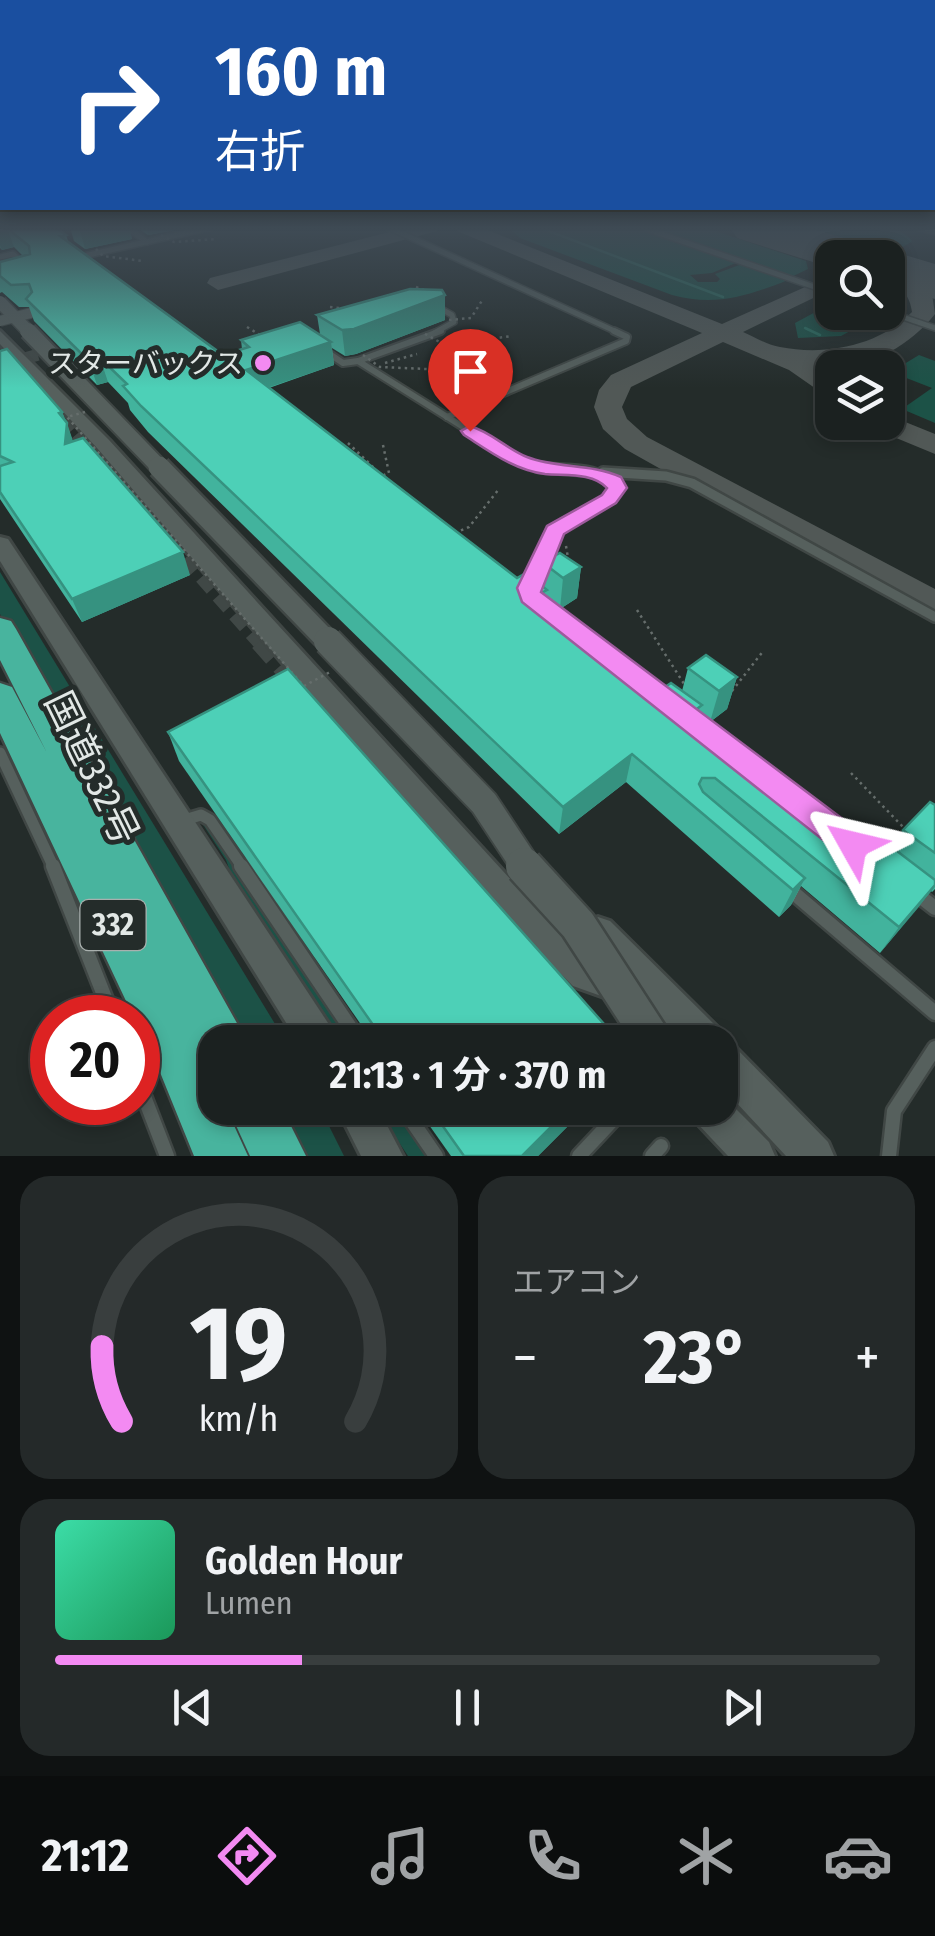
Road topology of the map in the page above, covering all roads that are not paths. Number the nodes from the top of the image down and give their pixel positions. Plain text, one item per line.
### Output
1 (507, 281) edge
2 (0, 300) edge
3 (421, 300) edge
4 (31, 314) edge
5 (905, 318) edge
6 (0, 320) edge
7 (935, 328) edge
8 (0, 335) edge
9 (316, 345) edge
10 (360, 358) junction
11 (447, 417) junction
12 (135, 435) junction
13 (594, 472) junction
14 (0, 544) edge
15 (536, 603) edge
16 (935, 617) edge
17 (0, 629) edge
18 (0, 696) edge
19 (0, 754) edge
20 (178, 822) junction
21 (773, 876) edge
22 (904, 884) edge
23 (935, 908) edge
24 (105, 995) edge
25 (661, 998) junction
26 (935, 1013) edge
27 (212, 1025) edge
28 (308, 1025) edge
29 (349, 1025) edge
30 (643, 1025) edge
31 (689, 1025) edge
32 (935, 1048) edge
33 (738, 1077) edge
34 (155, 1125) edge
35 (263, 1125) edge
36 (366, 1125) edge
37 (415, 1125) edge
38 (608, 1125) edge
39 (726, 1125) edge
40 (167, 1156) edge
41 (221, 1156) edge
42 (279, 1156) edge
43 (382, 1156) edge
44 (436, 1156) edge
45 (579, 1156) edge
46 (755, 1156) edge
47 (814, 1156) edge
48 (889, 1156) edge

1 - 11 lane
2 - 12 street
3 - 10 lane
4 - 6 street, bridge
5 - 7 lane
6 - 12 street, bridge
8 - 25 street
9 - 10 lane
10 - 11 lane
11 - 13 lane
12 - 25 street
12 - 30 street, bridge
13 - 15 lane
13 - 16 lane
14 - 20 street
17 - 27 highway, 国道332号 / 332
18 - 41 highway, 国道332号 / 332
19 - 24 lane
20 - 28 street
20 - 29 lane
21 - 26 lane
22 - 23 lane
25 - 31 street
32 - 48 lane
33 - 47 street
34 - 40 lane
35 - 42 highway
36 - 43 street
37 - 44 lane
38 - 45 lane
39 - 46 street

